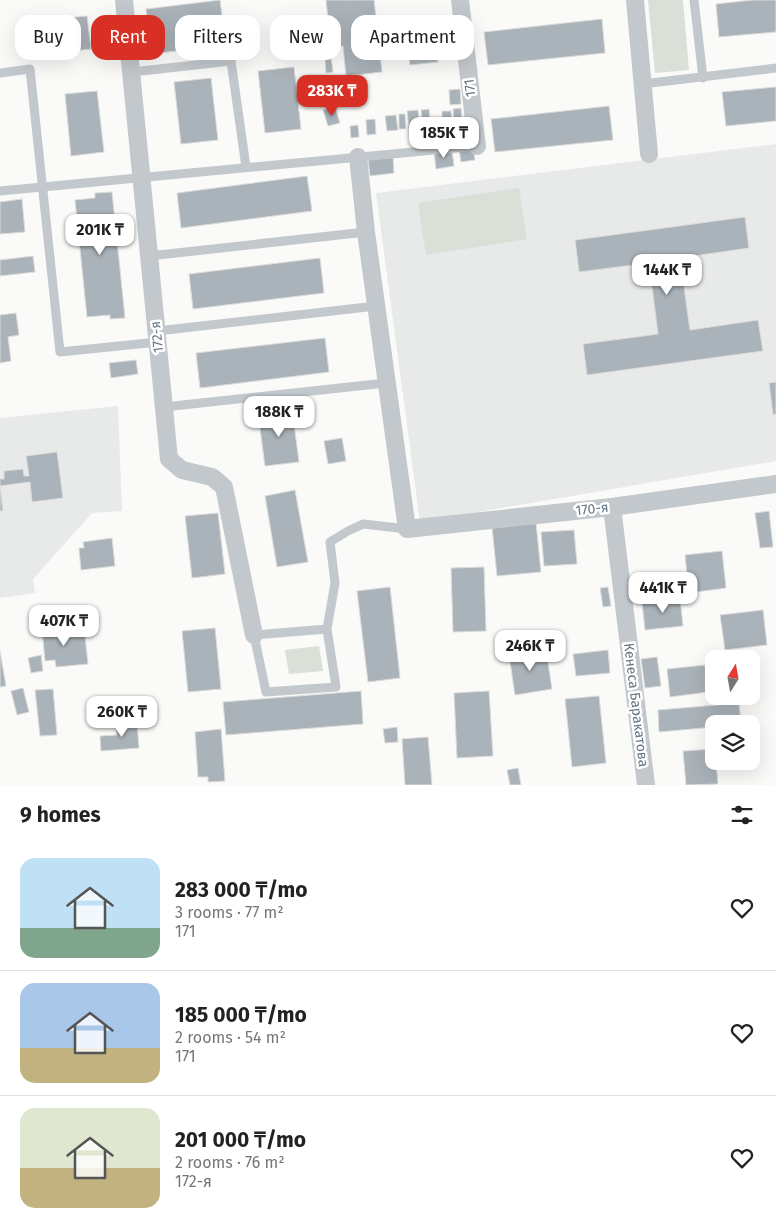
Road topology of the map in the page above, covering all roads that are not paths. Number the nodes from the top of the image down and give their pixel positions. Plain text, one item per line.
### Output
1 (124, 0) edge
2 (460, 0) edge
3 (635, 0) edge
4 (694, 0) edge
5 (776, 68) edge
6 (132, 72) junction
7 (0, 73) edge
8 (702, 78) junction
9 (642, 84) junction
10 (477, 146) joint
11 (649, 154) dead end
12 (358, 157) junction
13 (246, 167) junction
14 (142, 177) junction
15 (43, 186) junction
16 (0, 191) edge
17 (366, 232) junction
18 (150, 256) junction
19 (376, 306) junction
20 (157, 336) junction
21 (386, 383) junction
22 (164, 407) junction
23 (776, 484) edge
24 (612, 507) junction
25 (407, 529) junction
26 (327, 629) junction
27 (254, 635) junction
28 (646, 785) edge

1 - 6 street, 172-я
2 - 10 street, 171
3 - 9 street
4 - 8 lane
5 - 8 lane
6 - 13 lane
6 - 14 street, 172-я
7 - 15 lane
8 - 9 lane
9 - 11 street
10 - 12 lane
12 - 13 lane
12 - 17 street
13 - 14 lane
14 - 15 lane
14 - 18 street, 172-я
15 - 16 lane
15 - 20 lane
17 - 18 lane
17 - 19 street
18 - 20 street, 172-я
19 - 20 lane
19 - 21 street
20 - 22 street, 172-я
21 - 22 lane
21 - 25 street
22 - 27 street, 172-я
23 - 24 street, 170-я
24 - 25 street, 170-я
24 - 28 street, Кенеса Баракатова
25 - 26 lane
26 - 27 lane
26 - 27 lane

